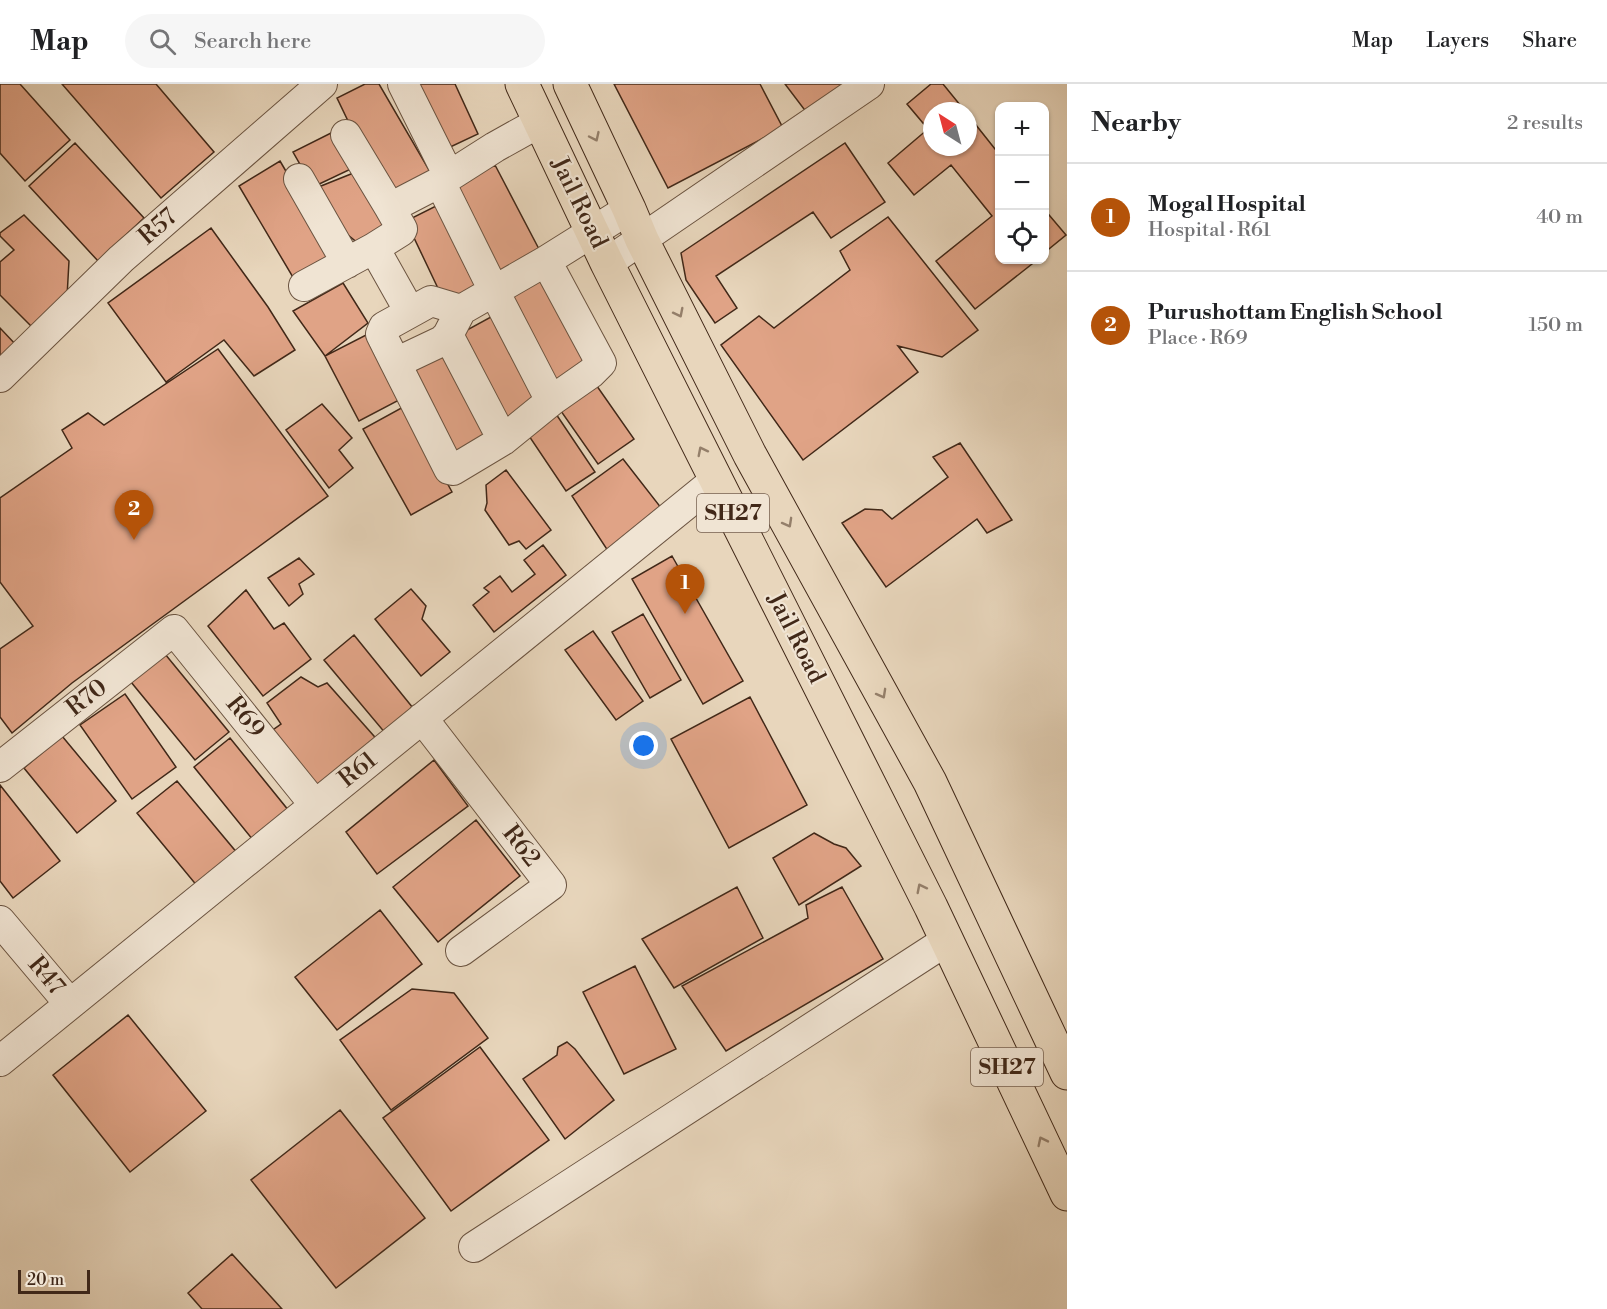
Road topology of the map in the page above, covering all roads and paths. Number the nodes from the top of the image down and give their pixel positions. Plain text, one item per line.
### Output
1 (322, 84) edge
2 (403, 84) edge
3 (522, 84) edge
4 (570, 84) edge
5 (869, 84) edge
6 (540, 122) junction
7 (346, 135) dead end
8 (298, 179) dead end
9 (444, 179) junction
10 (390, 208) junction
11 (629, 210) junction
12 (592, 232) junction
13 (642, 240) junction
14 (374, 248) junction
15 (546, 261) junction
16 (346, 263) junction
17 (607, 263) junction
18 (304, 286) dead end
19 (494, 291) junction
20 (410, 312) junction
21 (454, 323) junction
22 (395, 362) junction
23 (0, 377) edge
24 (551, 401) junction
25 (503, 440) junction
26 (716, 480) junction
27 (174, 630) joint
28 (422, 718) junction
29 (0, 767) edge
30 (315, 805) junction
31 (0, 921) edge
32 (946, 941) junction
33 (461, 951) dead end
34 (70, 1004) junction
35 (0, 1061) edge
36 (1067, 1073) edge
37 (1067, 1194) edge
38 (474, 1247) dead end

1 - 23 street, R57
2 - 9 street
3 - 6 main road, Jail Road / SH27
4 -> 11 main road
5 - 13 street
6 - 9 street
6 - 12 main road, Jail Road / SH27
7 - 10 street
8 - 16 street
9 - 10 street
9 - 19 street
10 - 14 street
11 - 12 street
11 - 13 main road
12 - 15 street
12 - 17 main road, Jail Road / SH27
13 - 17 street
13 -> 36 main road
14 - 16 street
14 - 20 street
15 - 19 street
15 - 24 street
16 - 18 street
26 -> 17 main road, Jail Road / SH27
19 - 21 street
19 - 24 street
20 - 21 street
20 - 22 street
21 - 22 street
21 - 25 street
22 - 25 street
24 - 25 street
26 - 28 street, R61
32 -> 26 main road, Jail Road / SH27
27 - 29 street, R70
27 - 30 street, R69
28 - 30 street, R61
28 - 33 street, R62
30 - 34 street, R61
31 - 34 street, R47
37 -> 32 main road, Jail Road / SH27
32 - 38 street
34 - 35 street, R61

